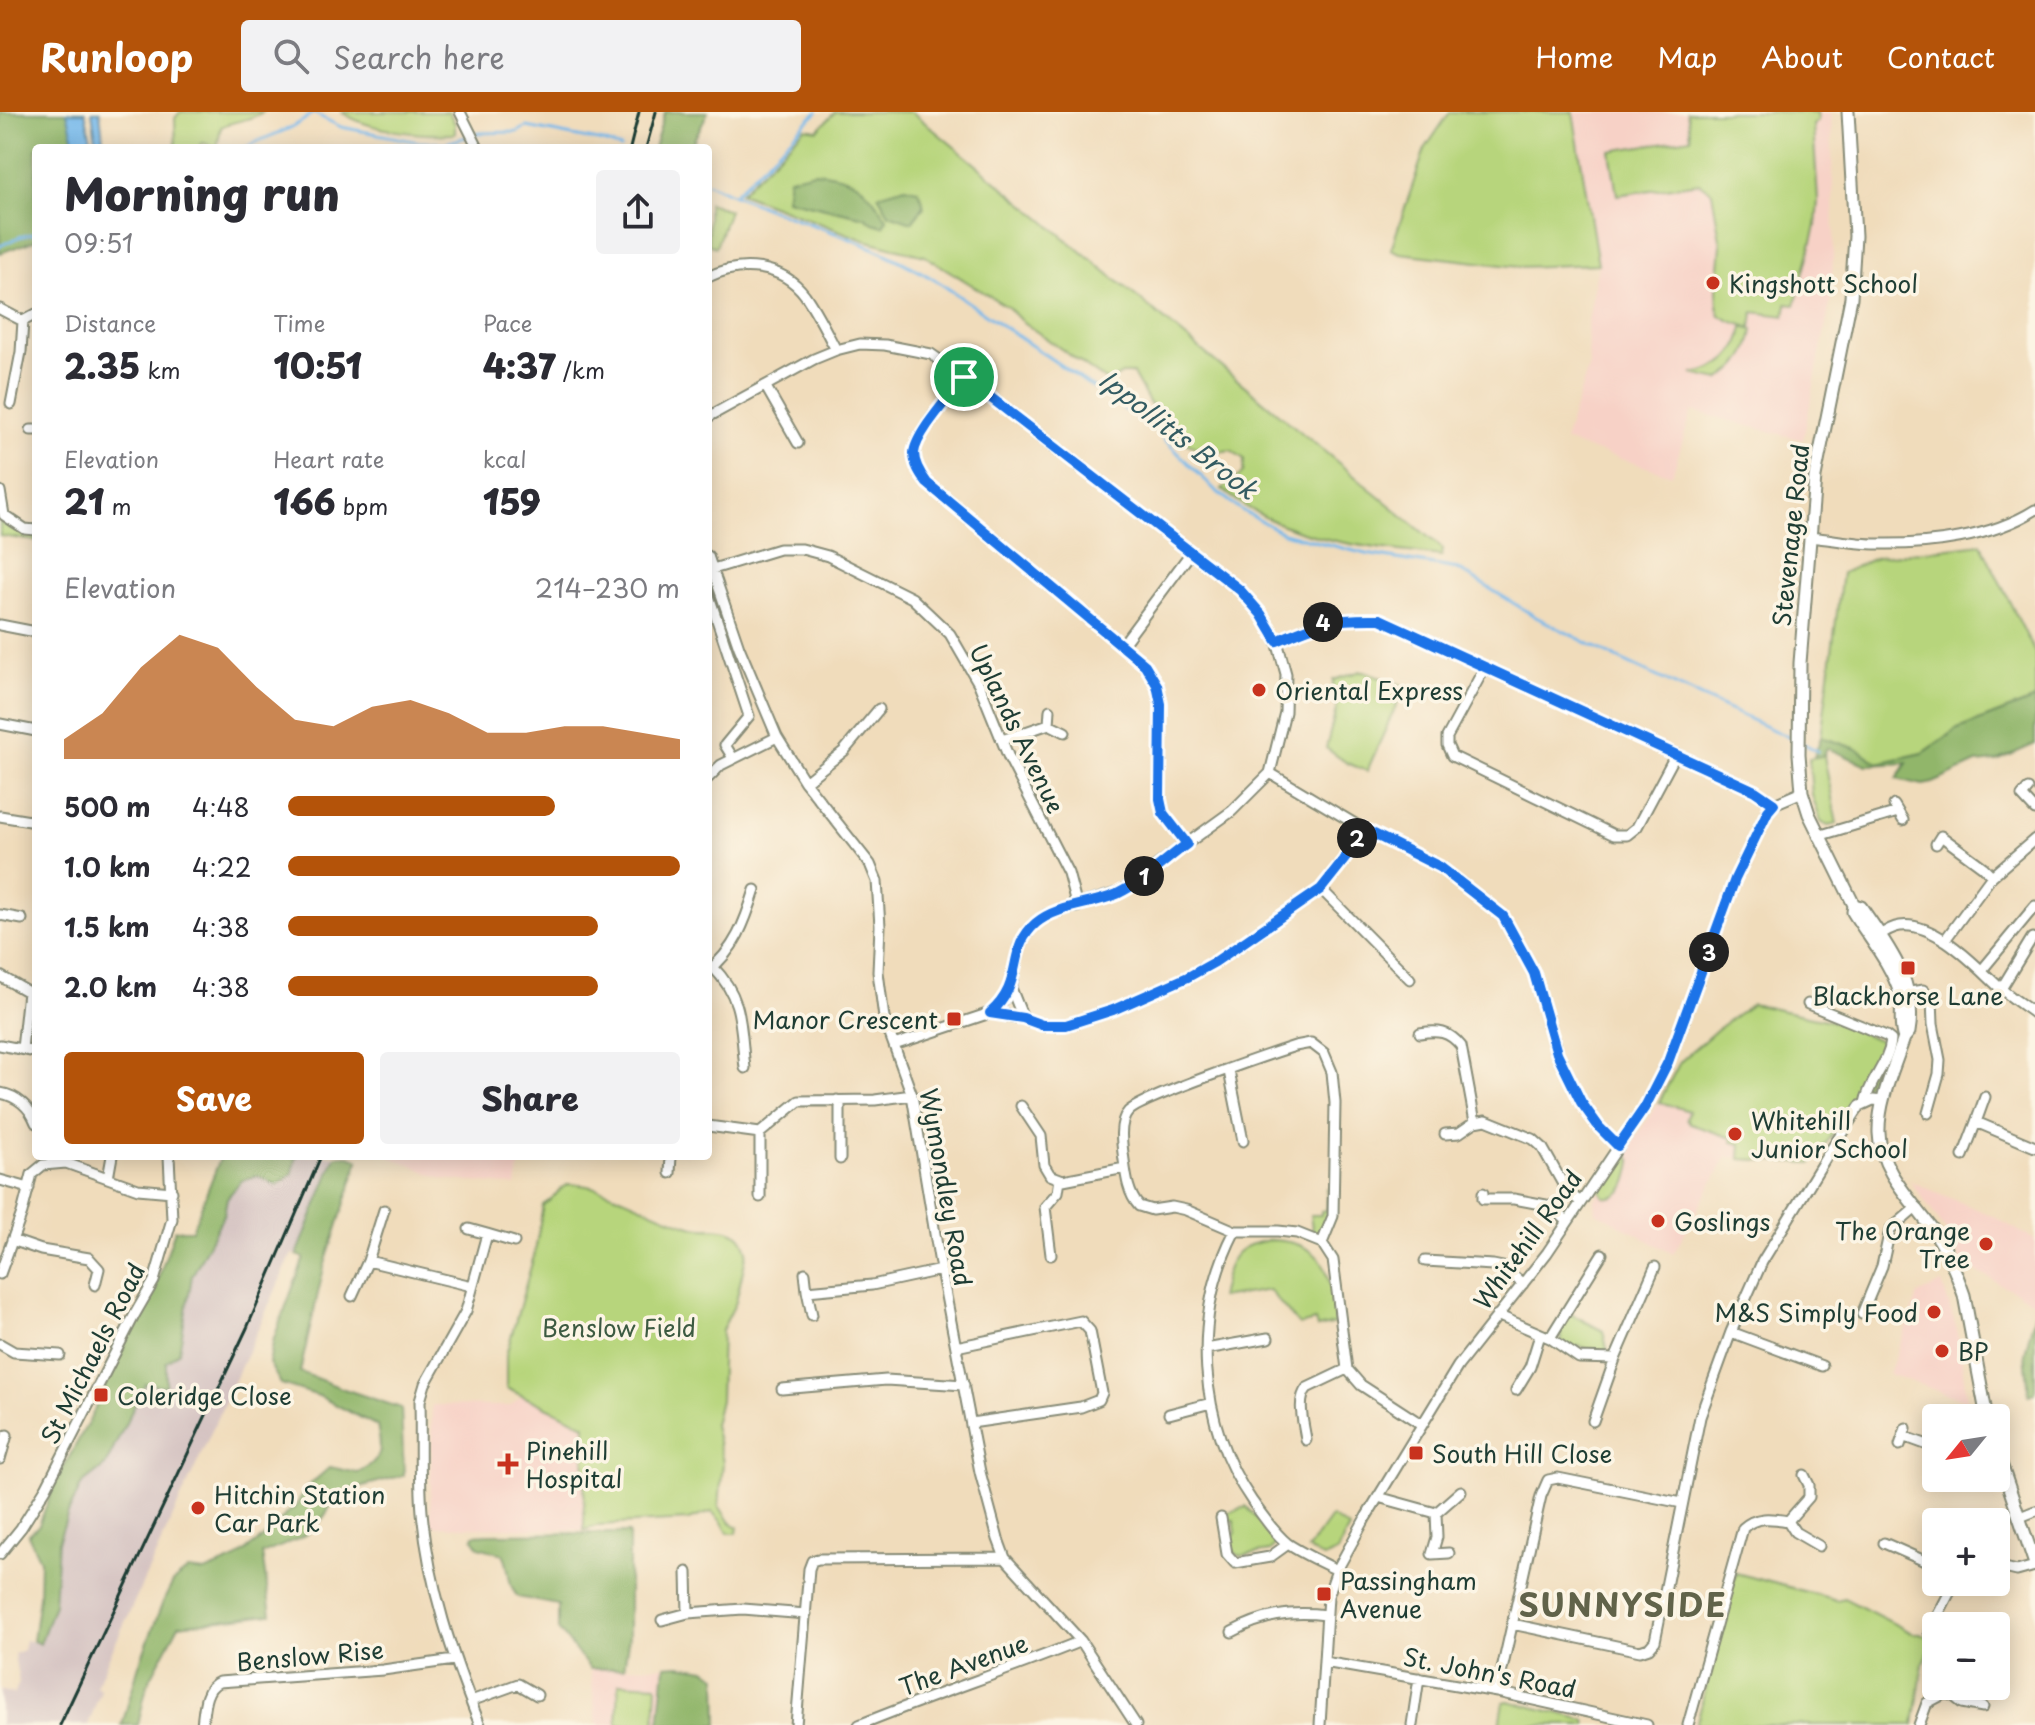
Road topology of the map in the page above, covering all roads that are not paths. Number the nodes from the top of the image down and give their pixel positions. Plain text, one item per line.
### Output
1 (460, 112) edge
2 (1848, 112) edge
3 (476, 144) edge
4 (712, 275) edge
5 (0, 309) edge
6 (32, 316) edge
7 (23, 321) junction
8 (836, 350) junction
9 (964, 377) junction
10 (766, 387) junction
11 (11, 404) dead end
12 (712, 415) edge
13 (798, 443) dead end
14 (0, 491) edge
15 (2035, 510) edge
16 (32, 530) edge
17 (1809, 537) junction
18 (1193, 555) junction
19 (713, 569) joint
20 (712, 605) edge
21 (0, 625) edge
22 (32, 631) edge
23 (1277, 641) junction
24 (1123, 644) junction
25 (1485, 667) junction
26 (879, 709) dead end
27 (1050, 710) dead end
28 (0, 724) edge
29 (1049, 724) junction
30 (32, 730) edge
31 (1065, 732) dead end
32 (777, 737) junction
33 (1002, 740) junction
34 (1676, 754) junction
35 (733, 758) junction
36 (1270, 773) junction
37 (712, 775) edge
38 (805, 782) junction
39 (1802, 792) junction
40 (2021, 796) dead end
41 (1774, 804) junction
42 (2035, 810) edge
43 (1898, 813) dead end
44 (0, 816) edge
45 (32, 821) edge
46 (1362, 828) junction
47 (1818, 836) junction
48 (1941, 836) dead end
49 (2035, 839) edge
50 (1187, 844) junction
51 (1992, 876) junction
52 (1321, 889) junction
53 (755, 890) dead end
54 (2035, 906) edge
55 (1077, 907) junction
56 (0, 915) edge
57 (22, 919) dead end
58 (1875, 938) junction
59 (2032, 938) dead end
60 (1945, 940) junction
61 (712, 968) edge
62 (712, 970) edge
63 (1982, 970) junction
64 (0, 976) edge
65 (1410, 979) dead end
66 (1011, 988) junction
67 (2001, 989) junction
68 (32, 992) edge
69 (1904, 993) junction
70 (1808, 1004) dead end
71 (2034, 1010) edge
72 (990, 1013) junction
73 (1023, 1018) junction
74 (1420, 1033) dead end
75 (0, 1045) edge
76 (894, 1045) junction
77 (22, 1049) junction
78 (32, 1051) edge
79 (745, 1068) dead end
80 (1229, 1071) junction
81 (0, 1093) edge
82 (912, 1095) junction
83 (1985, 1097) dead end
84 (837, 1100) junction
85 (1883, 1101) junction
86 (1865, 1103) junction
87 (1021, 1106) dead end
88 (32, 1111) edge
89 (1928, 1113) dead end
90 (1475, 1122) junction
91 (1976, 1122) junction
92 (712, 1127) edge
93 (760, 1133) junction
94 (1445, 1134) dead end
95 (1243, 1141) dead end
96 (1618, 1146) junction
97 (2035, 1147) edge
98 (1963, 1156) dead end
99 (840, 1159) dead end
100 (42, 1160) edge
101 (111, 1160) edge
102 (169, 1160) edge
103 (671, 1160) edge
104 (1125, 1168) junction
105 (670, 1173) dead end
106 (108, 1178) junction
107 (1060, 1179) junction
108 (0, 1180) edge
109 (29, 1188) junction
110 (172, 1192) junction
111 (760, 1197) dead end
112 (1483, 1199) dead end
113 (1580, 1201) junction
114 (1917, 1207) junction
115 (384, 1210) dead end
116 (1567, 1221) junction
117 (469, 1229) dead end
118 (1235, 1231) junction
119 (487, 1234) junction
120 (12, 1240) junction
121 (514, 1242) dead end
122 (1322, 1243) junction
123 (1602, 1254) dead end
124 (1051, 1255) dead end
125 (368, 1261) junction
126 (1425, 1261) dead end
127 (1655, 1267) dead end
128 (941, 1270) junction
129 (805, 1273) dead end
130 (0, 1274) edge
131 (1523, 1284) junction
132 (95, 1285) dead end
133 (472, 1286) junction
134 (807, 1291) junction
135 (352, 1296) dead end
136 (1867, 1300) junction
137 (1878, 1304) dead end
138 (1862, 1314) dead end
139 (812, 1315) dead end
140 (1497, 1315) junction
141 (1731, 1332) junction
142 (1545, 1336) junction
143 (1268, 1338) dead end
144 (0, 1344) edge
145 (956, 1347) junction
146 (1206, 1349) junction
147 (60, 1355) dead end
148 (1615, 1359) junction
149 (1822, 1366) dead end
150 (1347, 1369) junction
151 (964, 1385) junction
152 (782, 1389) dead end
153 (1516, 1390) dead end
154 (1211, 1403) junction
155 (1984, 1404) edge
156 (1169, 1414) dead end
157 (1593, 1421) dead end
158 (971, 1423) junction
159 (1421, 1424) junction
160 (7, 1435) dead end
161 (1903, 1437) dead end
162 (1306, 1440) dead end
163 (1922, 1443) edge
164 (0, 1459) edge
165 (1804, 1475) dead end
166 (2010, 1489) edge
167 (1461, 1491) dead end
168 (1378, 1497) junction
169 (1682, 1503) junction
170 (2035, 1511) edge
171 (1436, 1513) junction
172 (2020, 1517) junction
173 (1221, 1518) dead end
174 (1788, 1521) junction
175 (1884, 1543) dead end
176 (1288, 1544) junction
177 (1819, 1546) dead end
178 (1449, 1553) dead end
179 (0, 1554) edge
180 (1005, 1558) junction
181 (1922, 1560) edge
182 (2035, 1565) edge
183 (2010, 1569) edge
184 (1337, 1570) junction
185 (687, 1572) dead end
186 (688, 1613) junction
187 (806, 1614) junction
188 (1326, 1615) junction
189 (662, 1620) dead end
190 (1512, 1624) junction
191 (1232, 1632) dead end
192 (1081, 1641) junction
193 (454, 1660) junction
194 (1324, 1662) junction
195 (1419, 1678) junction
196 (1497, 1692) junction
197 (537, 1695) dead end
198 (471, 1701) junction
199 (1983, 1707) dead end
200 (202, 1725) edge
201 (480, 1725) edge
202 (796, 1725) edge
203 (859, 1725) edge
204 (1136, 1725) edge
205 (1319, 1725) edge
206 (1412, 1725) edge
207 (1647, 1725) edge
208 (1688, 1725) edge
209 (1919, 1725) edge

1 - 3 street
2 - 17 main road, Stevenage Road
4 - 8 street
5 - 7 street
6 - 7 street
7 - 11 street
8 - 9 street
8 - 10 street
9 - 18 street
9 - 24 street
10 - 12 street
10 - 13 street
14 - 16 street
15 - 17 street
17 - 39 main road, Stevenage Road
18 - 23 street
18 - 24 street
19 - 32 street, Wymondley Road
19 - 33 street, Uplands Avenue
20 - 35 street
21 - 22 street
23 - 25 street
23 - 36 street
24 - 50 street
25 - 34 street
25 - 34 street
26 - 38 street
27 - 29 street
28 - 30 street
29 - 31 street
29 - 33 street
32 - 35 street
32 - 38 street, Wymondley Road
33 - 55 street, Uplands Avenue
34 - 41 street
35 - 37 street
36 - 46 street
36 - 50 street
38 - 76 street, Wymondley Road
39 - 41 street
39 - 47 main road, Stevenage Road
40 - 42 street
41 - 96 street, Whitehill Road
43 - 47 street
44 - 45 street
46 - 52 street
46 - 96 street
47 - 58 main road, Stevenage Road
48 - 51 street
49 - 51 street
50 - 55 street
51 - 60 street
52 - 65 street
52 - 73 street
53 - 61 street
54 - 63 street
55 - 66 street
56 - 57 street
58 - 60 street
58 - 69 main road, Stevenage Road
59 - 67 street
60 - 63 street
62 - 79 street
63 - 67 street
64 - 68 street
66 - 72 street
66 - 73 street
67 - 71 street
68 - 77 street
69 - 85 main road, Stevenage Road
69 - 89 street
70 - 86 street
72 - 73 street
72 - 76 street
74 - 90 street
75 - 77 street
76 - 82 street, Wymondley Road
77 - 78 street
80 - 95 street
80 - 104 street
80 - 122 street
81 - 88 street
82 - 84 street
82 - 128 street, Wymondley Road
83 - 91 street
84 - 93 street
84 - 99 street
85 - 86 street
85 - 114 main road, Stevenage Road
86 - 141 street
87 - 107 street
90 - 94 street
90 - 113 street
91 - 97 street
91 - 98 street
92 - 93 street
93 - 111 street
96 - 113 street, Whitehill Road
100 - 106 street
100 - 109 street
101 - 106 street
102 - 110 street, St Michaels Road
103 - 105 street
104 - 107 street
104 - 118 street
106 - 110 street
107 - 124 street
108 - 109 street
109 - 120 street
110 - 179 street, St Michaels Road
112 - 116 street
113 - 116 street, Whitehill Road
114 - 136 street
114 - 155 main road, Stevenage Road
115 - 125 street
116 - 131 street, Whitehill Road
117 - 119 street
118 - 122 street
118 - 146 street
119 - 121 street
119 - 133 street
120 - 130 street
120 - 132 street
122 - 150 street
123 - 142 street
125 - 133 street
125 - 135 street
126 - 131 street
127 - 148 street
128 - 134 street
128 - 145 street, Wymondley Road
129 - 134 street
131 - 140 street, Whitehill Road
133 - 193 street
134 - 139 street
136 - 137 street
136 - 138 street
140 - 142 street
140 - 159 street, Whitehill Road
141 - 149 street
141 - 169 street
142 - 148 street
142 - 153 street
143 - 146 street
144 - 147 street
145 - 151 street, Wymondley Road
145 - 158 street
146 - 154 street
148 - 157 street
150 - 159 street
150 - 162 street
151 - 152 street
151 - 158 street, Wymondley Road
154 - 156 street
154 - 176 street
158 - 180 street, Wymondley Road
159 - 168 street, Whitehill Road
160 - 164 street
161 - 163 street
165 - 174 street
166 - 172 main road
167 - 171 street
168 - 171 street
168 - 184 street, Whitehill Road
169 - 190 street
169 - 190 street
170 - 172 street
171 - 178 street
172 - 182 main road
173 - 176 street
174 - 177 street
174 - 208 street
175 - 181 street
176 - 184 street
180 - 187 street
180 - 192 street, Wymondley Road
182 - 183 street
184 - 188 street, Whitehill Road
185 - 186 street
186 - 187 street
186 - 189 street
187 - 202 street
188 - 191 street
188 - 194 street, Whitehill Road
190 - 196 street
192 - 203 street, The Avenue
192 - 204 street, Wymondley Road
193 - 198 street
193 - 200 street, Benslow Rise
194 - 195 street, St. John's Road
194 - 205 street, Whitehill Road
195 - 196 street, St. John's Road
195 - 206 street
196 - 207 street, St. John's Road
197 - 198 street
198 - 201 street
199 - 209 street

